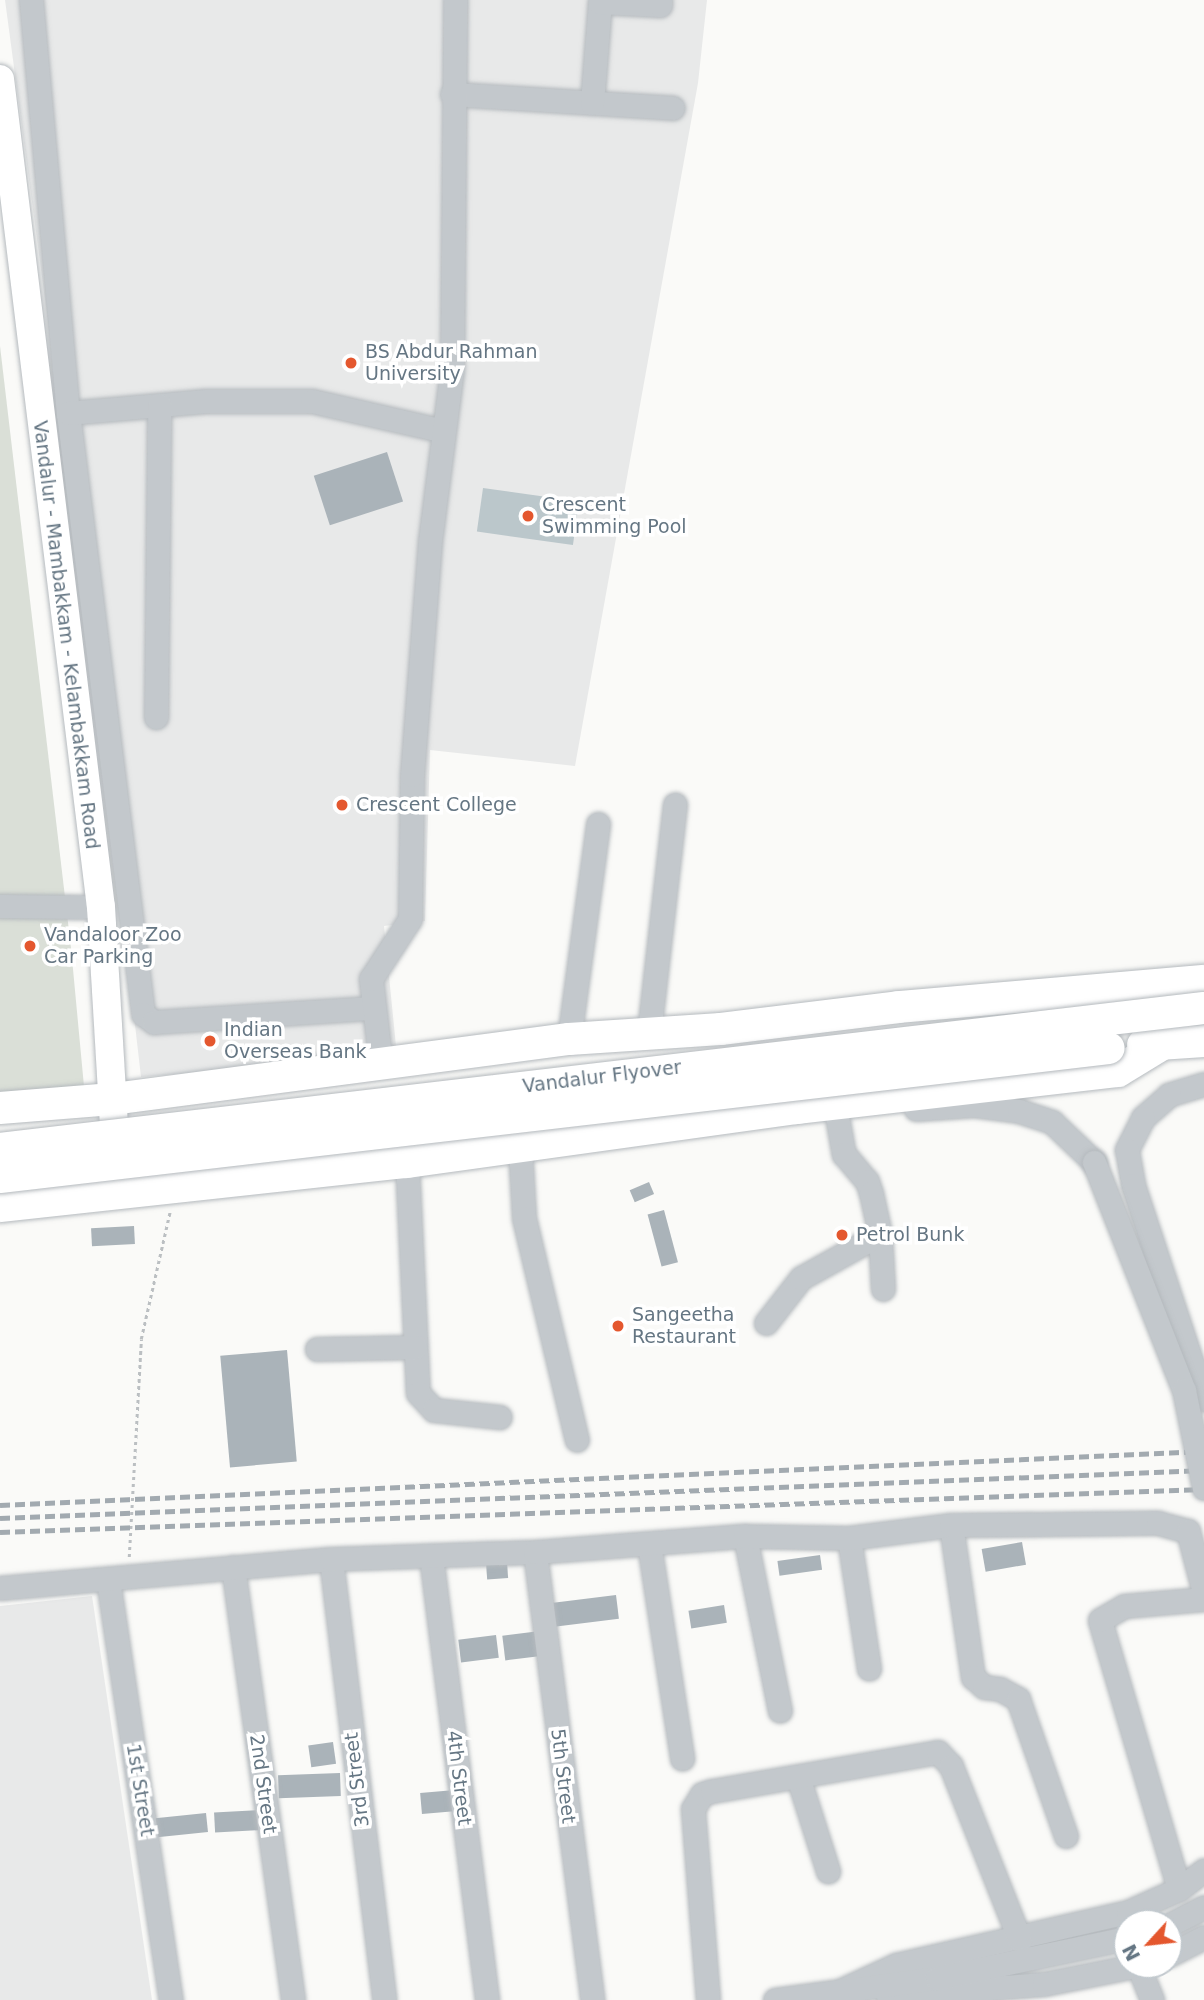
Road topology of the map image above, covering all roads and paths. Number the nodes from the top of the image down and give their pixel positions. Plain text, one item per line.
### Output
1 (31, 0) edge
2 (455, 0) edge
3 (660, 0) edge
4 (0, 79) edge
5 (452, 94) junction
6 (592, 103) junction
7 (673, 108) dead end
8 (0, 221) edge
9 (159, 405) junction
10 (68, 413) junction
11 (444, 431) junction
12 (156, 717) dead end
13 (675, 804) dead end
14 (598, 824) dead end
15 (0, 906) edge
16 (82, 907) junction
17 (1204, 981) edge
18 (373, 1008) junction
19 (1204, 1008) edge
20 (649, 1032) junction
21 (569, 1039) junction
22 (1204, 1041) edge
23 (1164, 1043) junction
24 (381, 1066) junction
25 (1204, 1084) edge
26 (103, 1100) junction
27 (0, 1108) edge
28 (749, 1115) junction
29 (836, 1116) junction
30 (520, 1148) junction
31 (0, 1149) edge
32 (407, 1162) junction
33 (0, 1177) edge
34 (174, 1187) junction
35 (108, 1195) junction
36 (0, 1206) edge
37 (880, 1234) junction
38 (883, 1289) dead end
39 (766, 1323) dead end
40 (415, 1348) junction
41 (317, 1349) dead end
42 (1204, 1400) edge
43 (500, 1417) dead end
44 (577, 1440) dead end
45 (1204, 1488) edge
46 (951, 1525) junction
47 (1194, 1528) edge
48 (745, 1536) junction
49 (849, 1538) junction
50 (649, 1544) junction
51 (535, 1552) junction
52 (430, 1556) junction
53 (331, 1559) junction
54 (233, 1567) junction
55 (114, 1580) junction
56 (0, 1588) edge
57 (1204, 1592) edge
58 (1204, 1600) edge
59 (869, 1668) dead end
60 (780, 1711) dead end
61 (682, 1758) dead end
62 (798, 1777) junction
63 (1066, 1836) dead end
64 (1204, 1870) edge
65 (828, 1871) dead end
66 (1179, 1889) junction
67 (1204, 1907) edge
68 (1183, 1918) edge
69 (1204, 1923) edge
70 (1183, 1933) edge
71 (1204, 1937) edge
72 (1020, 1940) junction
73 (1113, 1941) edge
74 (1183, 1948) edge
75 (1113, 1956) edge
76 (1113, 1972) edge
77 (941, 1977) junction
78 (1144, 1979) edge
79 (840, 1991) junction
80 (1047, 1992) edge
81 (171, 2000) edge
82 (293, 2000) edge
83 (384, 2000) edge
84 (487, 2000) edge
85 (592, 2000) edge
86 (708, 2000) edge
87 (775, 2000) edge
88 (1152, 2000) edge

1 - 10 street
2 - 5 street
3 - 6 street
4 - 26 main road, Vandalur - Mambakkam - Kelambakkam Road
5 - 6 street
5 - 11 street
6 - 7 street
8 - 16 main road, Vandalur - Mambakkam - Kelambakkam Road
9 - 10 street
9 - 11 street
9 - 12 street
10 - 18 street
11 - 18 street
13 - 20 street
14 - 21 street
15 - 16 street
16 - 26 main road, Vandalur - Mambakkam - Kelambakkam Road
17 - 20 highway
18 - 24 street
19 - 31 highway, Vandalur Flyover, bridge
20 - 21 highway
21 - 24 highway
22 - 23 highway, Vandalur Flyover
23 - 28 highway
23 - 33 highway, Vandalur Flyover, bridge
24 - 26 highway
25 - 42 street
26 - 27 highway
26 - 35 main road, Vandalur - Mambakkam - Kelambakkam Road
28 - 29 street
28 - 30 highway
29 - 37 street
29 - 45 street, bridge
30 - 32 highway
30 - 44 street
32 - 34 highway
32 - 40 street
34 - 35 highway
34 - 55 path
35 - 36 highway
37 - 38 street
37 - 39 street
40 - 41 street
40 - 43 street
46 - 47 street
46 - 49 street
46 - 63 street
47 - 57 street
48 - 49 street
48 - 50 street
48 - 60 street
49 - 59 street
50 - 51 street
50 - 61 street
51 - 52 street
51 - 85 street, 5th Street
52 - 53 street
52 - 84 street, 4th Street
53 - 54 street
53 - 83 street, 3rd Street
54 - 55 street
54 - 82 street, 2nd Street
55 - 56 street
55 - 81 street, 1st Street
58 - 66 street
62 - 65 street
62 - 72 street
62 - 86 street
64 - 66 street
66 - 72 street
67 - 68 street
69 - 70 street
71 - 74 street
72 - 79 street
73 - 77 street
75 - 77 street
76 - 80 street
77 - 79 street
78 - 88 street
79 - 80 street
79 - 87 street

